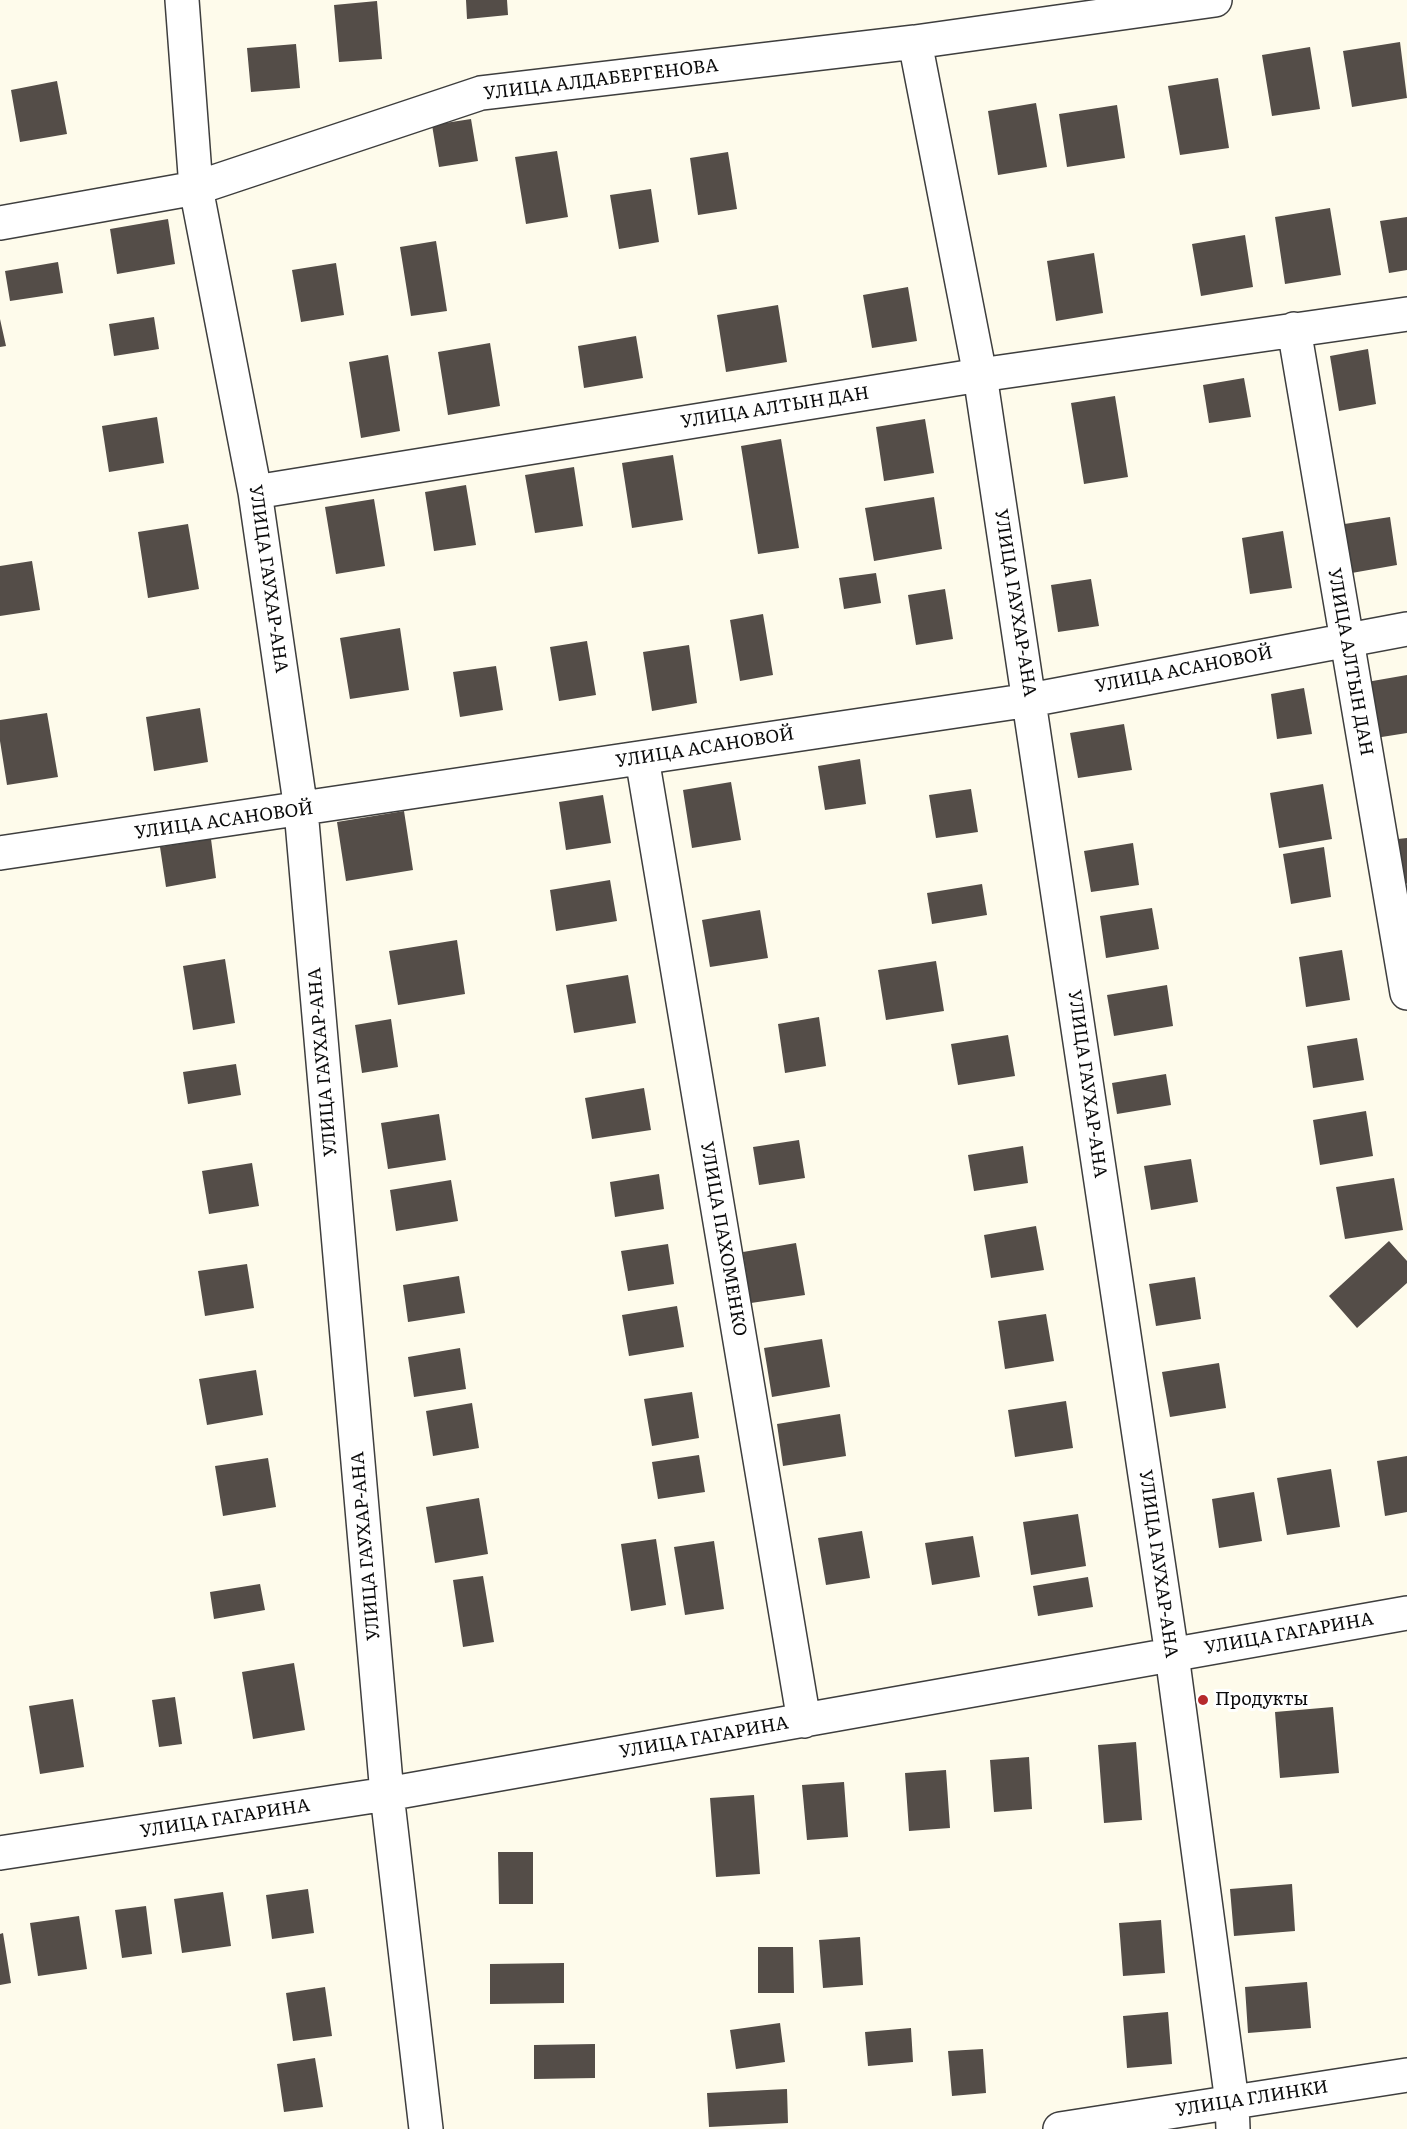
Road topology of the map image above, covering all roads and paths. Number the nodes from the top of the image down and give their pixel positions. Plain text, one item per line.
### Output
1 (182, 0) edge
2 (1215, 0) edge
3 (915, 42) junction
4 (196, 188) junction
5 (0, 223) edge
6 (1407, 315) edge
7 (1294, 329) junction
8 (980, 375) junction
9 (255, 492) junction
10 (1407, 629) edge
11 (1346, 639) junction
12 (1030, 700) junction
13 (642, 758) junction
14 (301, 810) junction
15 (0, 853) edge
16 (1407, 993) edge
17 (1407, 1613) edge
18 (1172, 1655) junction
19 (804, 1721) junction
20 (387, 1794) junction
21 (0, 1853) edge
22 (1407, 2075) edge
23 (1233, 2115) edge
24 (426, 2129) edge
25 (1060, 2129) edge

1 - 4 street, УЛИЦА ГАУХАР-АНА
2 - 3 street, УЛИЦА АЛДАБЕРГЕНОВА
3 - 4 street, УЛИЦА АЛДАБЕРГЕНОВА
3 - 8 street, УЛИЦА ГАУХАР-АНА
4 - 5 street, УЛИЦА АЛДАБЕРГЕНОВА
4 - 9 street, УЛИЦА ГАУХАР-АНА
6 - 7 street, УЛИЦА АЛТЫН ДАН
7 - 8 street, УЛИЦА АЛТЫН ДАН
7 - 11 street, УЛИЦА АЛТЫН ДАН
8 - 9 street, УЛИЦА АЛТЫН ДАН
8 - 12 street, УЛИЦА ГАУХАР-АНА
9 - 14 street, УЛИЦА ГАУХАР-АНА
10 - 11 street, УЛИЦА АСАНОВОЙ
11 - 12 street, УЛИЦА АСАНОВОЙ
11 - 16 street, УЛИЦА АЛТЫН ДАН
12 - 13 street, УЛИЦА АСАНОВОЙ
12 - 18 street, УЛИЦА ГАУХАР-АНА
13 - 14 street, УЛИЦА АСАНОВОЙ
13 - 19 street, УЛИЦА ПАХОМЕНКО
14 - 15 street, УЛИЦА АСАНОВОЙ
14 - 20 street, УЛИЦА ГАУХАР-АНА
17 - 18 street, УЛИЦА ГАГАРИНА
18 - 19 street, УЛИЦА ГАГАРИНА
18 - 23 street, УЛИЦА ГАУХАР-АНА
19 - 20 street, УЛИЦА ГАГАРИНА
20 - 21 street, УЛИЦА ГАГАРИНА
20 - 24 street, УЛИЦА ГАУХАР-АНА
22 - 23 street, УЛИЦА ГЛИНКИ
23 - 25 street, УЛИЦА ГЛИНКИ

